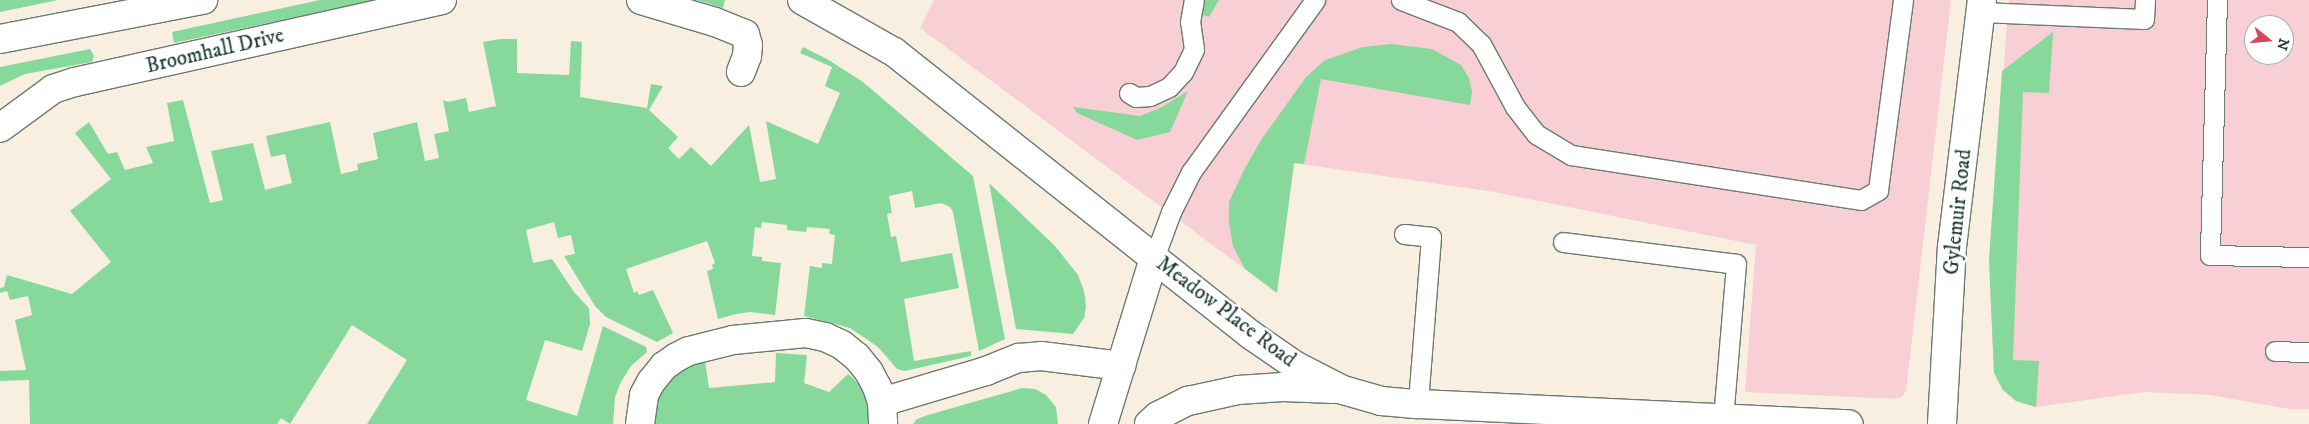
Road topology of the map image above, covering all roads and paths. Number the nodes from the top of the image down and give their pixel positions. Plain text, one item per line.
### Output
1 (203, 0) edge
2 (442, 0) edge
3 (641, 0) edge
4 (802, 0) edge
5 (1194, 0) edge
6 (1315, 0) edge
7 (1401, 0) edge
8 (1903, 0) edge
9 (2217, 0) edge
10 (1982, 6) edge
11 (2144, 9) edge
12 (0, 39) edge
13 (741, 72) dead end
14 (1129, 93) dead end
15 (0, 128) edge
16 (1404, 234) dead end
17 (1563, 242) dead end
18 (2309, 257) edge
19 (1154, 258) junction
20 (2275, 351) dead end
21 (2309, 352) edge
22 (1121, 366) junction
23 (1343, 390) junction
24 (1418, 404) junction
25 (882, 413) edge
26 (1722, 418) junction
27 (1786, 423) edge
28 (640, 424) edge
29 (1103, 424) edge
30 (1149, 424) edge
31 (1849, 424) edge
32 (1942, 424) edge

1 - 12 street
2 - 15 street, Broomhall Drive
3 - 13 street
4 - 19 street, Meadow Place Road
5 - 14 lane
6 - 19 lane
7 - 8 lane
9 - 18 lane
10 - 11 lane
10 - 32 street, Gylemuir Road
16 - 24 lane
17 - 26 lane
19 - 22 street
19 - 23 street, Meadow Place Road
20 - 21 lane
22 - 25 street
22 - 29 street
23 - 24 street, Meadow Place Road
23 - 30 street
24 - 26 street, Meadow Place Road
25 - 28 street
26 - 27 street, Meadow Place Road
27 - 31 street, Meadow Place Road

